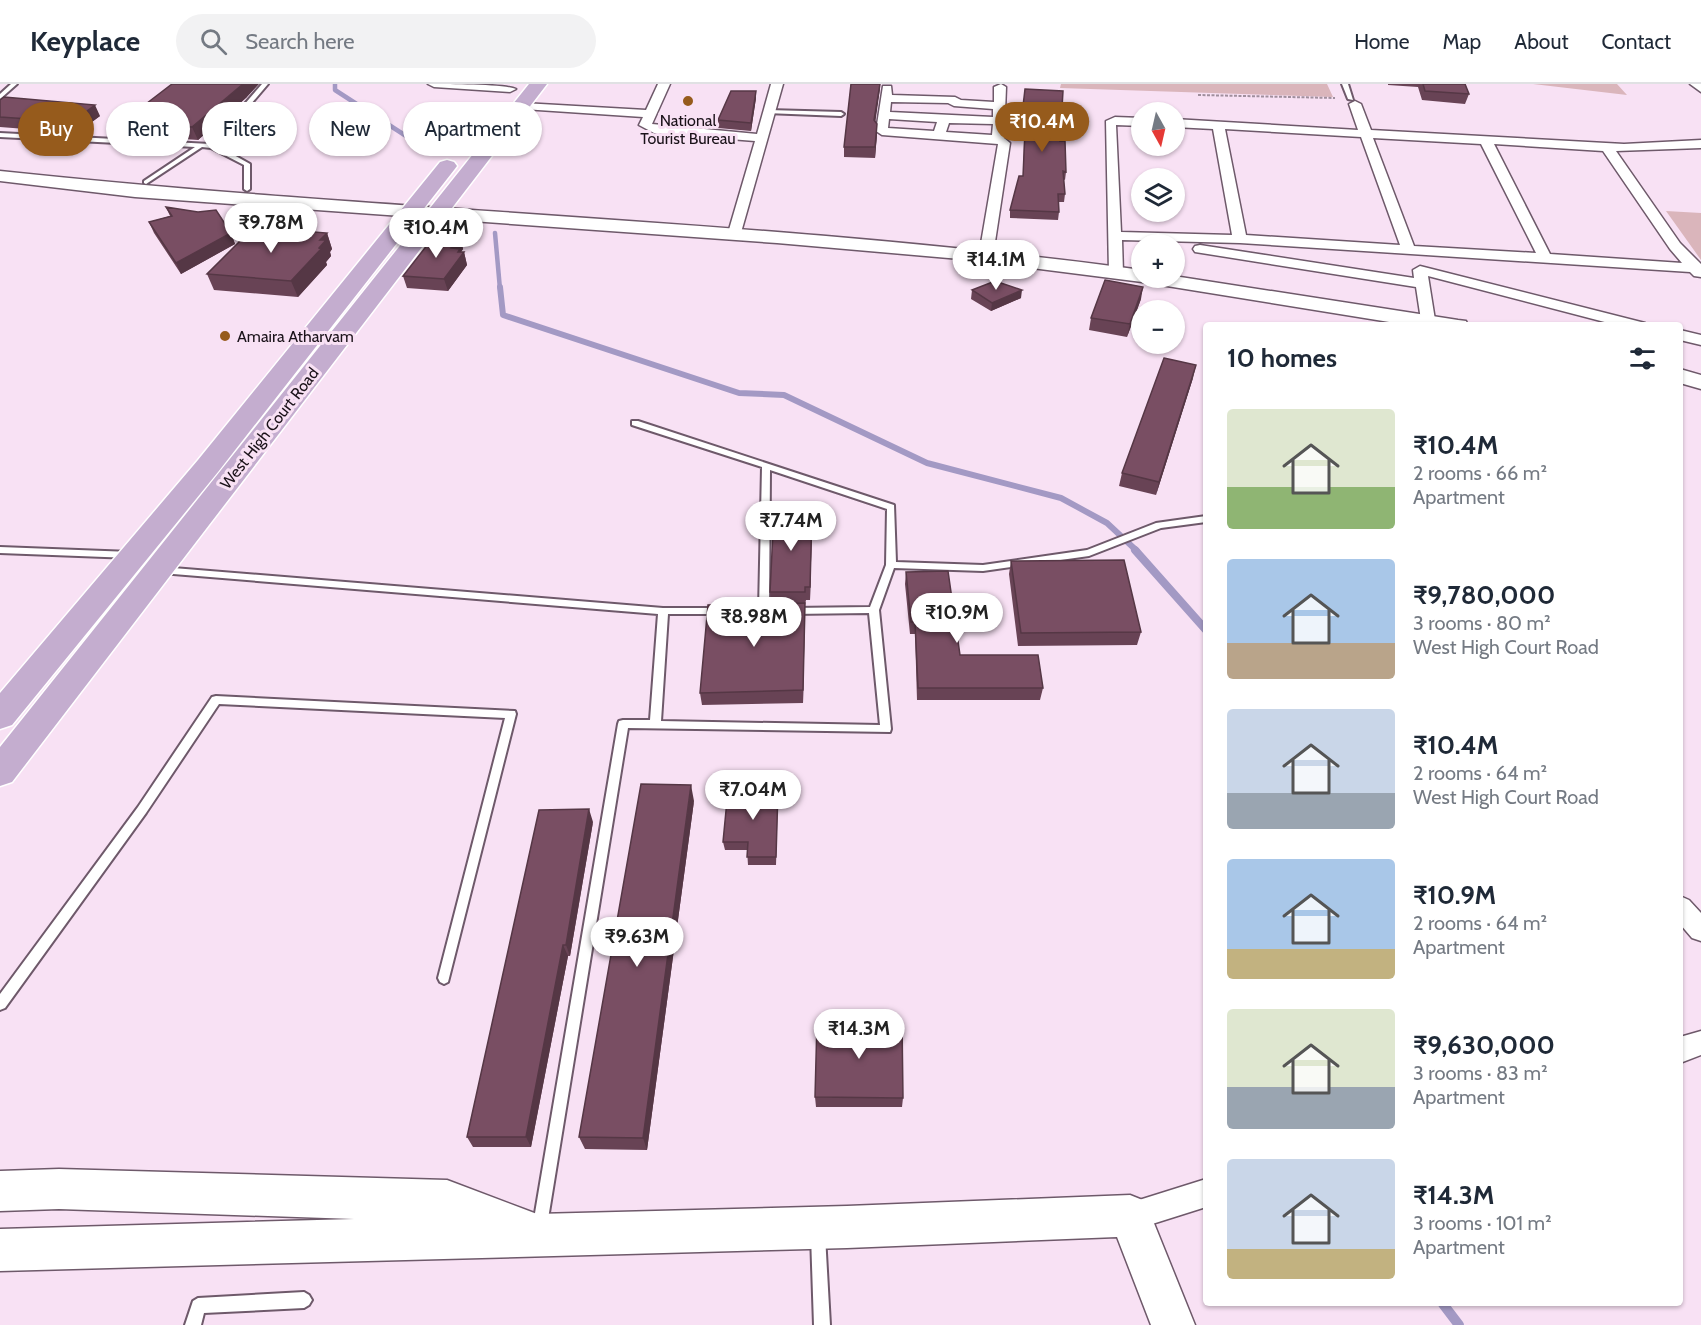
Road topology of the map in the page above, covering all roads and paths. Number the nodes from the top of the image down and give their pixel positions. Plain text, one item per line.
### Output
1 (14, 84) edge
2 (265, 84) edge
3 (434, 84) edge
4 (538, 84) edge
5 (664, 84) edge
6 (777, 84) edge
7 (1346, 84) edge
8 (1696, 84) edge
9 (958, 85) edge
10 (1000, 87) dead end
11 (1701, 89) edge
12 (516, 93) edge
13 (1198, 95) dead end
14 (0, 97) edge
15 (1353, 101) junction
16 (250, 102) edge
17 (955, 102) junction
18 (999, 106) junction
19 (768, 112) junction
20 (651, 114) junction
21 (841, 114) dead end
22 (884, 115) junction
23 (948, 119) junction
24 (998, 121) junction
25 (1131, 122) edge
26 (1185, 124) edge
27 (1218, 125) junction
28 (1365, 134) junction
29 (0, 135) edge
30 (939, 135) junction
31 (761, 138) junction
32 (998, 139) junction
33 (1486, 141) junction
34 (1701, 144) edge
35 (200, 146) joint
36 (1606, 147) junction
37 (231, 156) edge
38 (0, 169) edge
39 (0, 177) edge
40 (146, 182) junction
41 (247, 189) junction
42 (411, 210) junction
43 (439, 212) junction
44 (735, 233) junction
45 (1121, 236) junction
46 (1131, 238) edge
47 (1240, 239) junction
48 (1185, 246) edge
49 (1411, 249) junction
50 (986, 255) junction
51 (1545, 258) junction
52 (1699, 270) edge
53 (1116, 273) junction
54 (1131, 275) edge
55 (1421, 277) junction
56 (1185, 283) edge
57 (1428, 320) junction
58 (1438, 322) edge
59 (1622, 322) edge
60 (1683, 336) edge
61 (1701, 340) edge
62 (1683, 377) edge
63 (1701, 382) edge
64 (635, 423) dead end
65 (766, 465) junction
66 (1203, 519) edge
67 (0, 550) edge
68 (134, 555) junction
69 (891, 565) junction
70 (157, 570) junction
71 (874, 610) junction
72 (663, 611) junction
73 (730, 611) edge
74 (752, 611) edge
75 (764, 611) junction
76 (0, 716) edge
77 (655, 724) junction
78 (0, 772) edge
79 (1683, 910) edge
80 (1701, 930) edge
81 (444, 978) dead end
82 (0, 1004) edge
83 (1701, 1044) edge
84 (1683, 1049) edge
85 (0, 1191) edge
86 (1203, 1194) edge
87 (1130, 1216) junction
88 (818, 1228) junction
89 (539, 1235) junction
90 (0, 1250) edge
91 (304, 1300) dead end
92 (193, 1325) edge
93 (822, 1325) edge
94 (1173, 1325) edge

1 - 14 lane
2 - 16 lane
3 - 12 street
4 - 12 main road, West High Court Road
5 - 20 street
6 - 19 street
7 - 15 lane
8 - 11 street
9 - 17 street
10 - 18 street
12 - 20 street
12 - 42 main road, West High Court Road
12 - 43 main road, West High Court Road
13 - 15 path
15 - 28 street
17 - 18 street
17 - 22 street
17 - 23 street
18 - 24 street
19 - 21 lane
19 - 31 street
20 - 31 street
22 - 23 street
22 - 30 street
23 - 24 street
23 - 30 street
24 - 32 street
25 - 45 street
26 - 27 street
27 - 28 street
27 - 47 street
28 - 33 street
28 - 49 street
29 - 35 lane
30 - 32 street
31 - 44 street
32 - 50 street
33 - 36 street
33 - 51 street
34 - 36 street
35 - 40 lane
36 - 52 street
37 - 41 lane
38 - 40 main road
39 - 42 main road
40 - 41 main road
41 - 42 main road
42 - 43 main road
42 - 68 main road, West High Court Road
43 - 44 main road
43 - 70 main road, West High Court Road
44 - 50 main road
45 - 46 street
45 - 47 street
45 - 53 street
47 - 49 street
48 - 55 street
49 - 51 street
49 - 55 street
50 - 53 main road
51 - 52 street
53 - 54 main road
55 - 57 street
55 - 59 street
56 - 57 main road
57 - 58 main road
60 - 61 street
62 - 63 main road
64 - 65 lane
65 - 69 lane
65 - 75 lane
66 - 69 lane
67 - 68 lane
68 - 76 main road, West High Court Road
69 - 71 lane
70 - 72 lane
70 - 78 main road, West High Court Road
71 - 75 lane
71 - 77 lane
72 - 73 lane
72 - 77 lane
74 - 75 lane
77 - 89 lane
79 - 80 street
81 - 82 lane
83 - 84 street
85 - 89 main road
86 - 87 street
87 - 88 main road
87 - 94 main road
88 - 89 main road
88 - 93 lane
89 - 90 main road
91 - 92 lane

